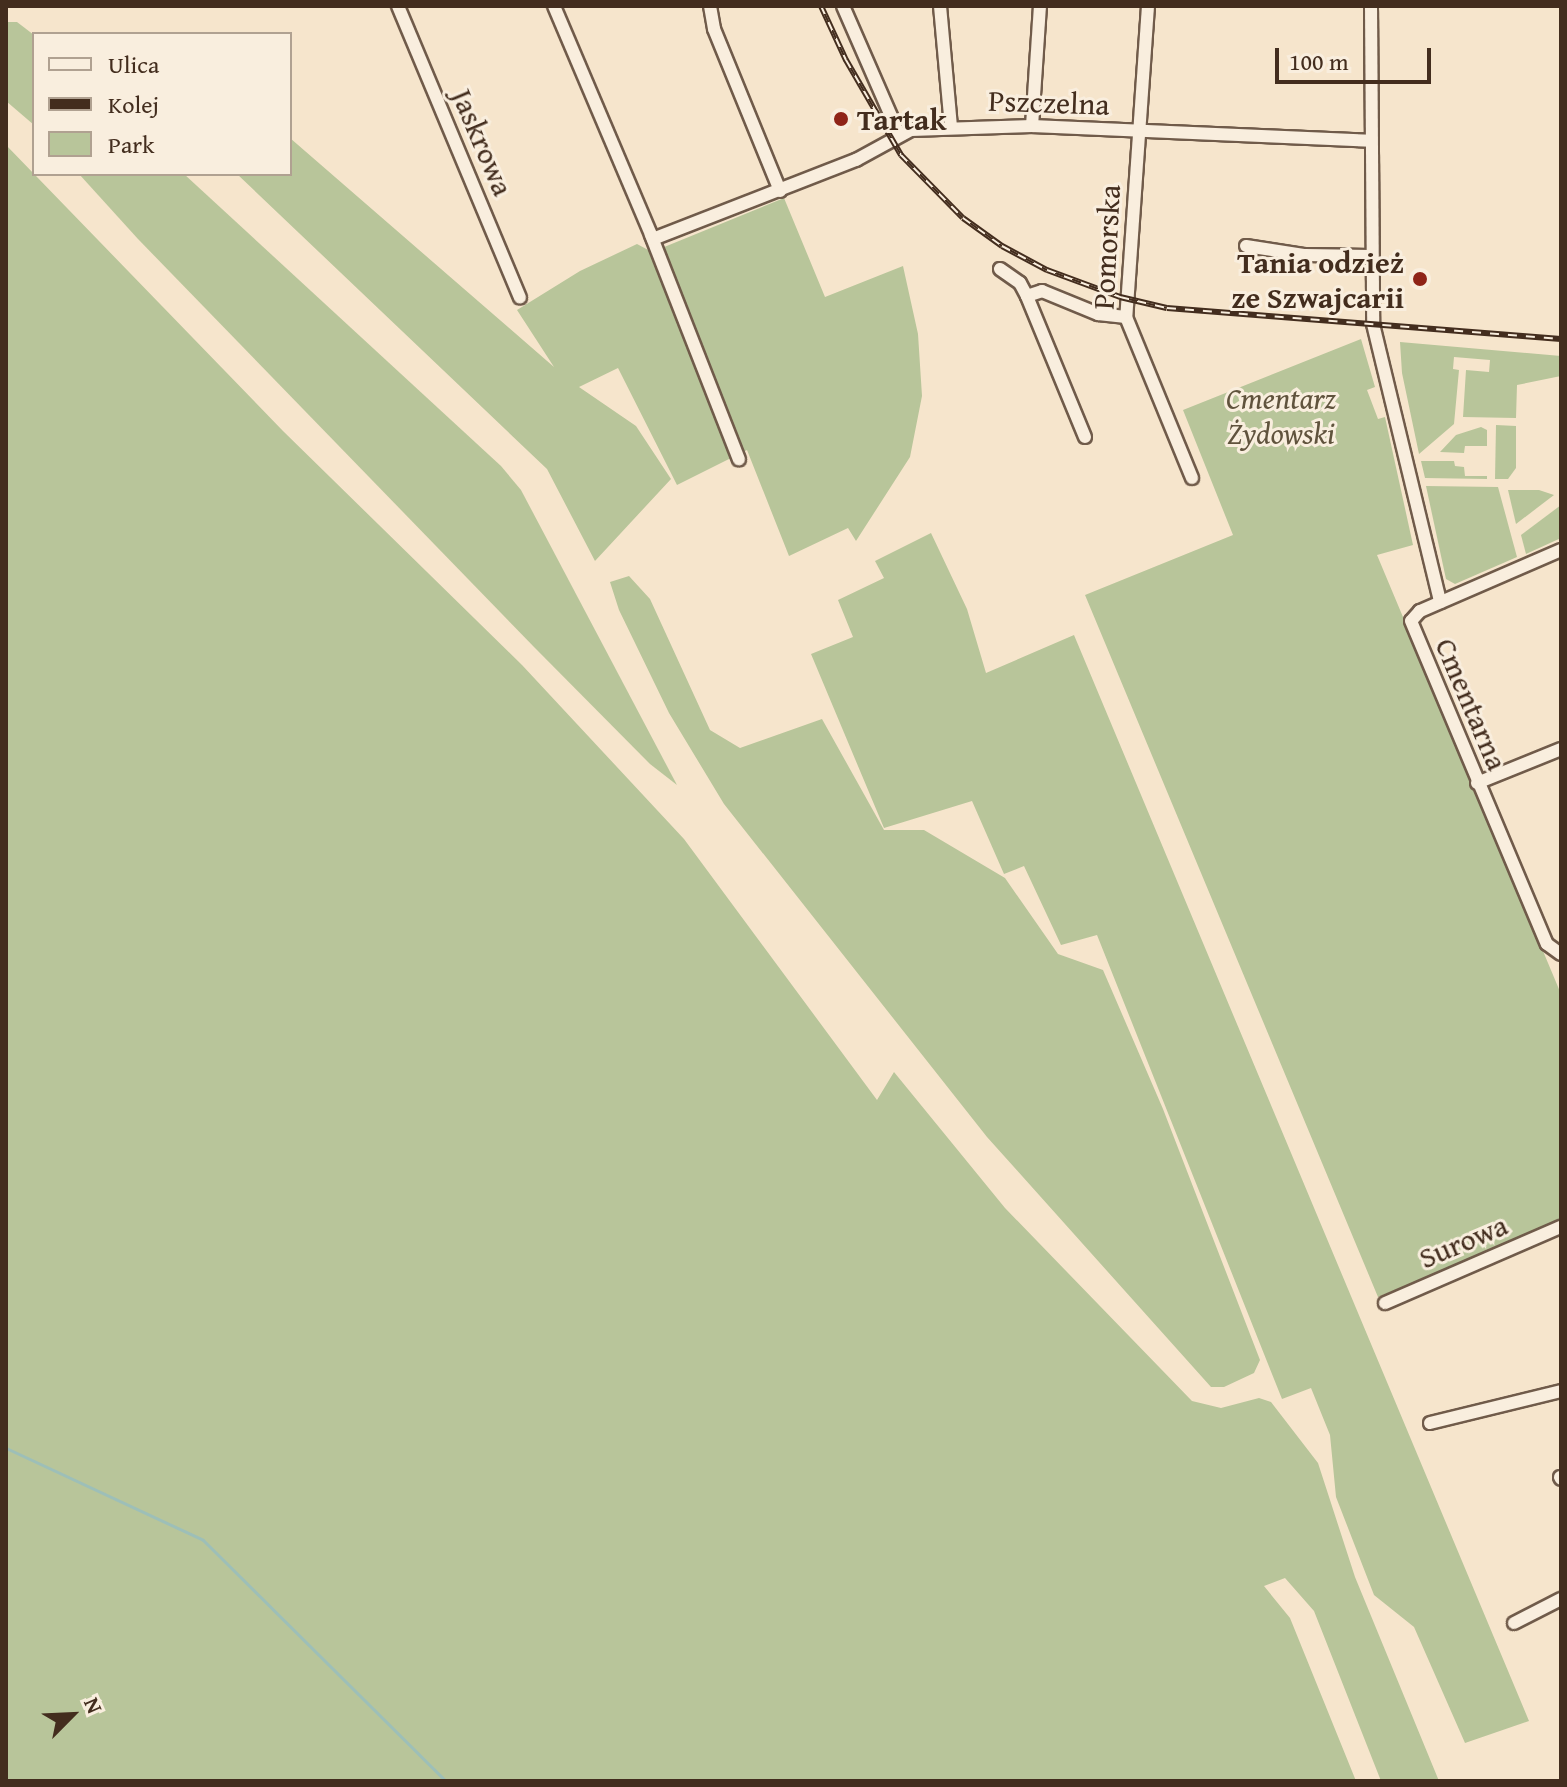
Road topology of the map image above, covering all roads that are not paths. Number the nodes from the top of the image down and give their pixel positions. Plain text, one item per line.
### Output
1 (398, 6) edge
2 (554, 6) edge
3 (710, 6) edge
4 (843, 6) edge
5 (940, 6) edge
6 (1040, 6) edge
7 (1148, 6) edge
8 (1371, 6) edge
9 (1032, 126) junction
10 (951, 127) junction
11 (1139, 131) junction
12 (899, 134) junction
13 (1371, 141) junction
14 (780, 191) junction
15 (653, 239) junction
16 (1246, 246) dead end
17 (1370, 256) junction
18 (1000, 269) dead end
19 (1027, 296) junction
20 (520, 297) dead end
21 (1126, 317) junction
22 (1085, 437) dead end
23 (739, 459) dead end
24 (1192, 478) dead end
25 (1561, 550) edge
26 (1440, 602) junction
27 (1561, 749) edge
28 (1477, 783) junction
29 (1561, 954) edge
30 (1561, 1227) edge
31 (1385, 1303) dead end
32 (1561, 1391) edge
33 (1430, 1423) dead end
34 (1561, 1599) edge
35 (1514, 1623) dead end

1 - 20 street, Jaskrowa
2 - 15 street
3 - 14 street
4 - 12 street
5 - 10 street
6 - 9 street
7 - 11 street, Pomorska
8 - 13 street
9 - 10 street, Pszczelna
9 - 11 street, Pszczelna
10 - 12 street, Pszczelna
11 - 13 street, Pszczelna
11 - 21 street, Pomorska
12 - 14 street, Pszczelna
13 - 17 street
14 - 15 street, Pszczelna
15 - 23 street
16 - 17 street
17 - 26 street
18 - 19 street
19 - 21 street
19 - 22 street
21 - 24 street, Pomorska
25 - 26 street, Cmentarna
26 - 28 street, Cmentarna
27 - 28 street
28 - 29 street, Cmentarna
30 - 31 street, Surowa
32 - 33 street
34 - 35 street

